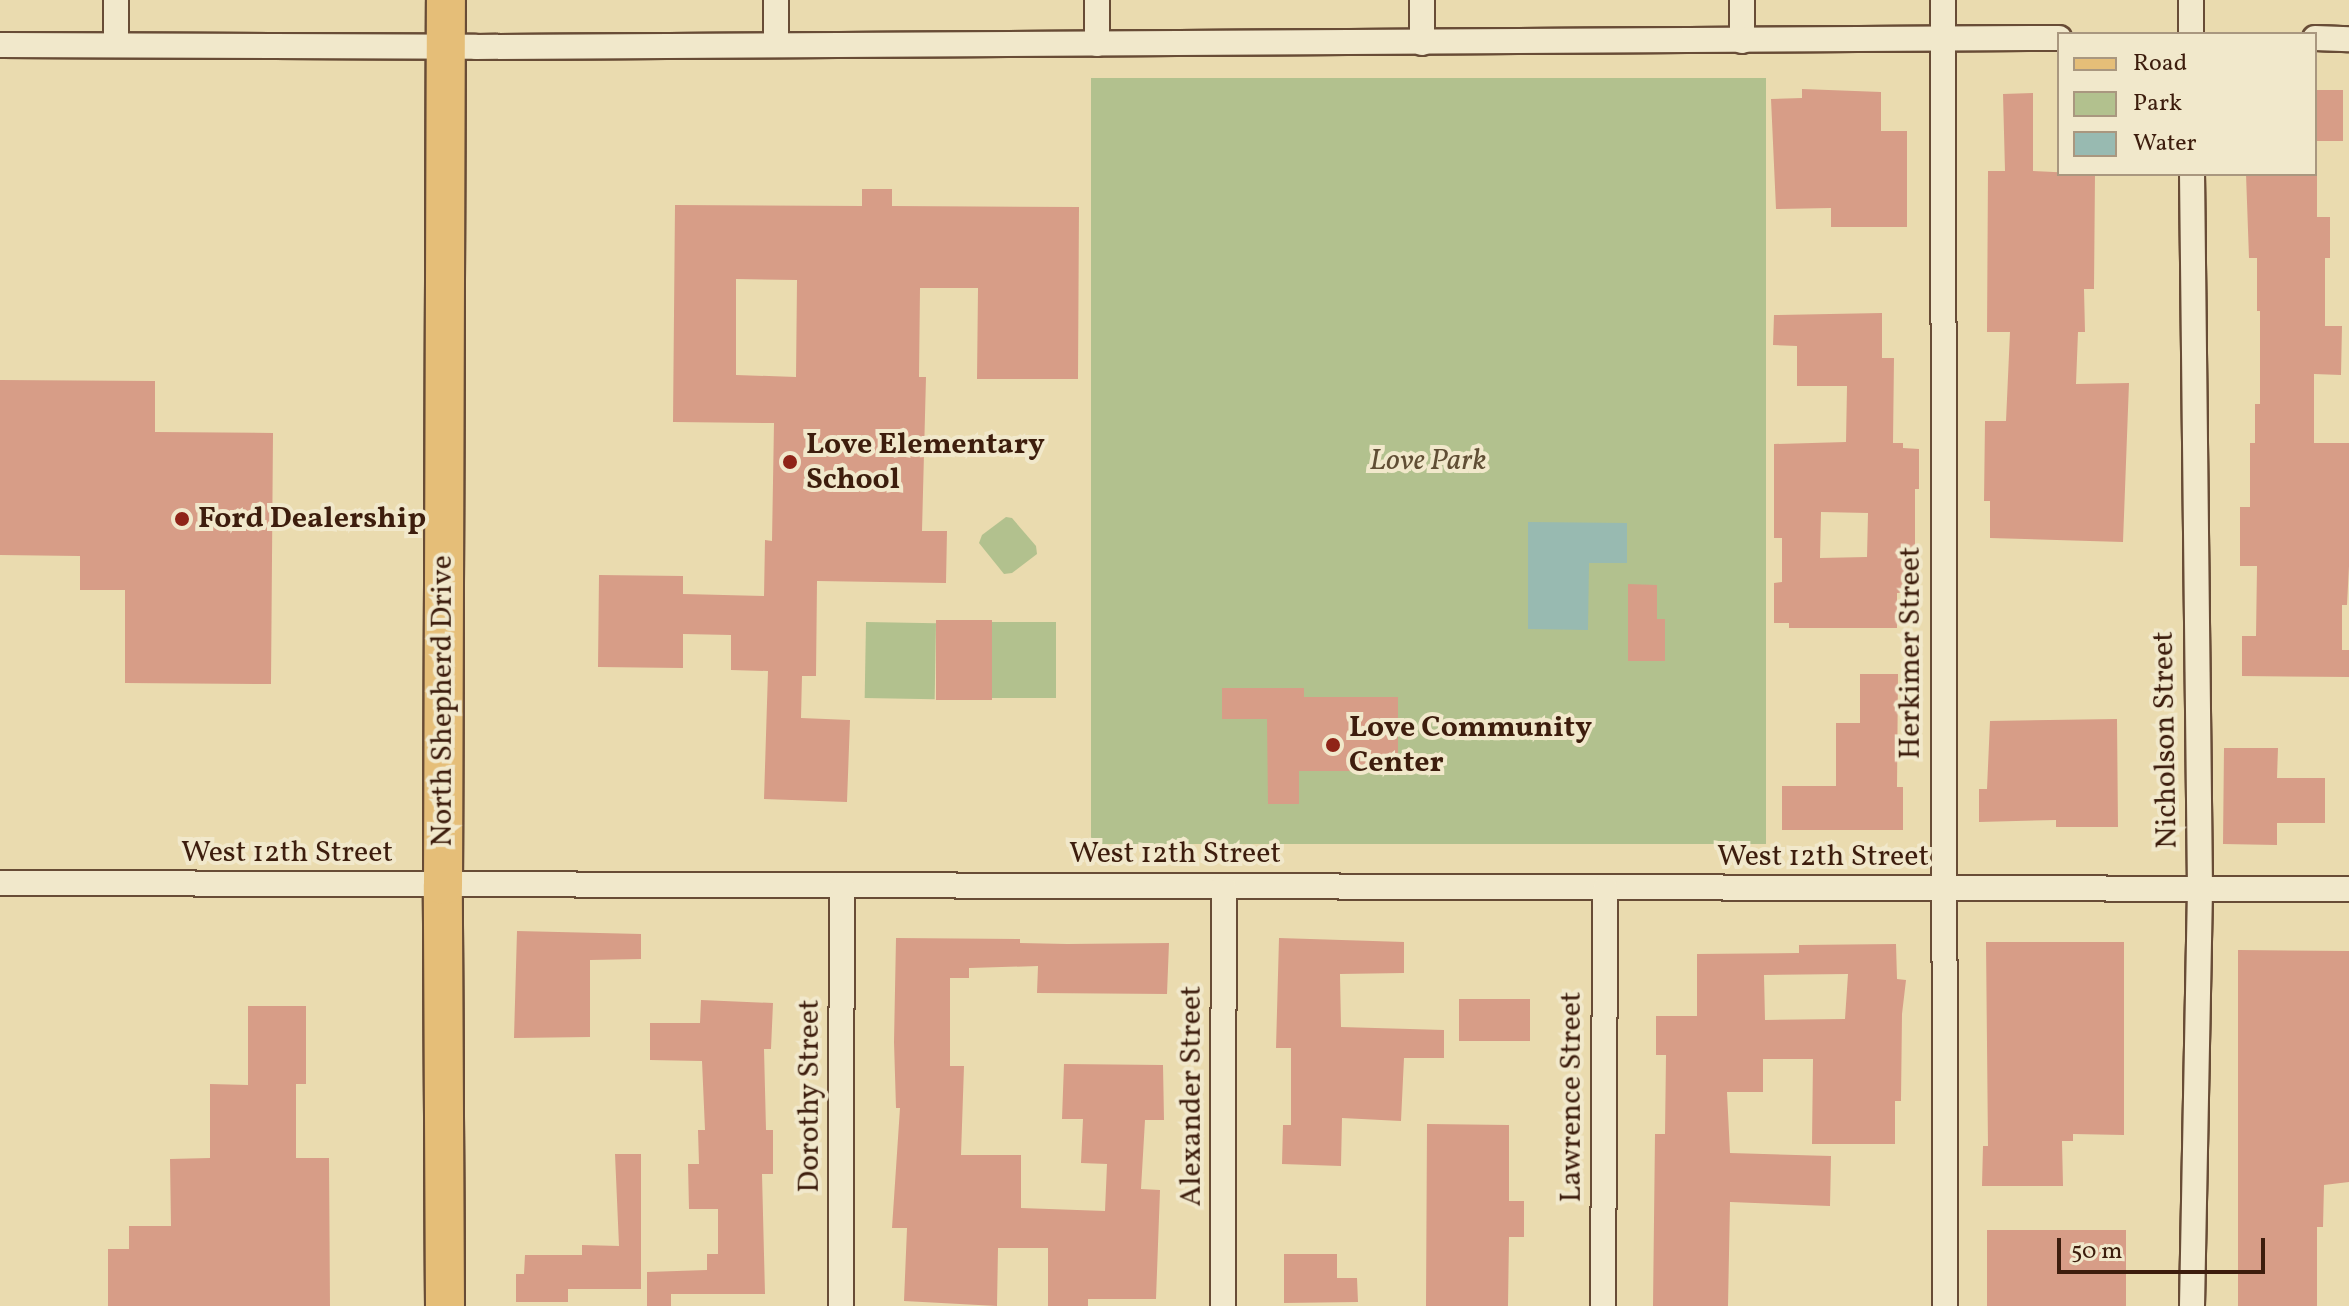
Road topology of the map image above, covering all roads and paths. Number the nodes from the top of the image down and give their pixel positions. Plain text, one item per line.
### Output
1 (116, 0) edge
2 (446, 0) edge
3 (776, 0) edge
4 (1097, 0) edge
5 (1422, 0) edge
6 (1742, 0) edge
7 (1943, 0) edge
8 (2191, 0) edge
9 (2191, 32) edge
10 (2057, 38) edge
11 (2317, 38) edge
12 (2349, 39) edge
13 (1742, 41) junction
14 (1943, 41) junction
15 (1422, 43) junction
16 (1097, 44) junction
17 (0, 45) edge
18 (116, 45) junction
19 (776, 45) junction
20 (446, 46) junction
21 (2192, 176) edge
22 (0, 883) edge
23 (443, 885) junction
24 (842, 886) junction
25 (1224, 887) junction
26 (1605, 888) junction
27 (1943, 889) junction
28 (2200, 889) junction
29 (2349, 889) edge
30 (445, 1306) edge
31 (841, 1306) edge
32 (1223, 1306) edge
33 (1603, 1306) edge
34 (1945, 1306) edge
35 (2192, 1306) edge

1 - 18 street
2 - 20 main road, North Shepherd Drive
3 - 19 street
4 - 16 street
5 - 15 street
6 - 13 street
7 - 14 street, Herkimer Street
8 - 9 street
10 - 14 street
11 - 12 street
13 - 14 street
13 - 15 street
14 - 27 street, Herkimer Street
15 - 16 street
16 - 19 street
17 - 18 street
18 - 20 street
19 - 20 street
20 - 23 main road, North Shepherd Drive
21 - 28 street, Nicholson Street
22 - 23 street, West 12th Street
23 - 24 street, West 12th Street
23 - 30 main road, North Shepherd Drive
24 - 25 street, West 12th Street
24 - 31 street, Dorothy Street
25 - 26 street, West 12th Street
25 - 32 street, Alexander Street
26 - 27 street, West 12th Street
26 - 33 street, Lawrence Street
27 - 28 street, West 12th Street
27 - 34 street, Herkimer Street
28 - 29 street, West 12th Street
28 - 35 street, Nicholson Street

